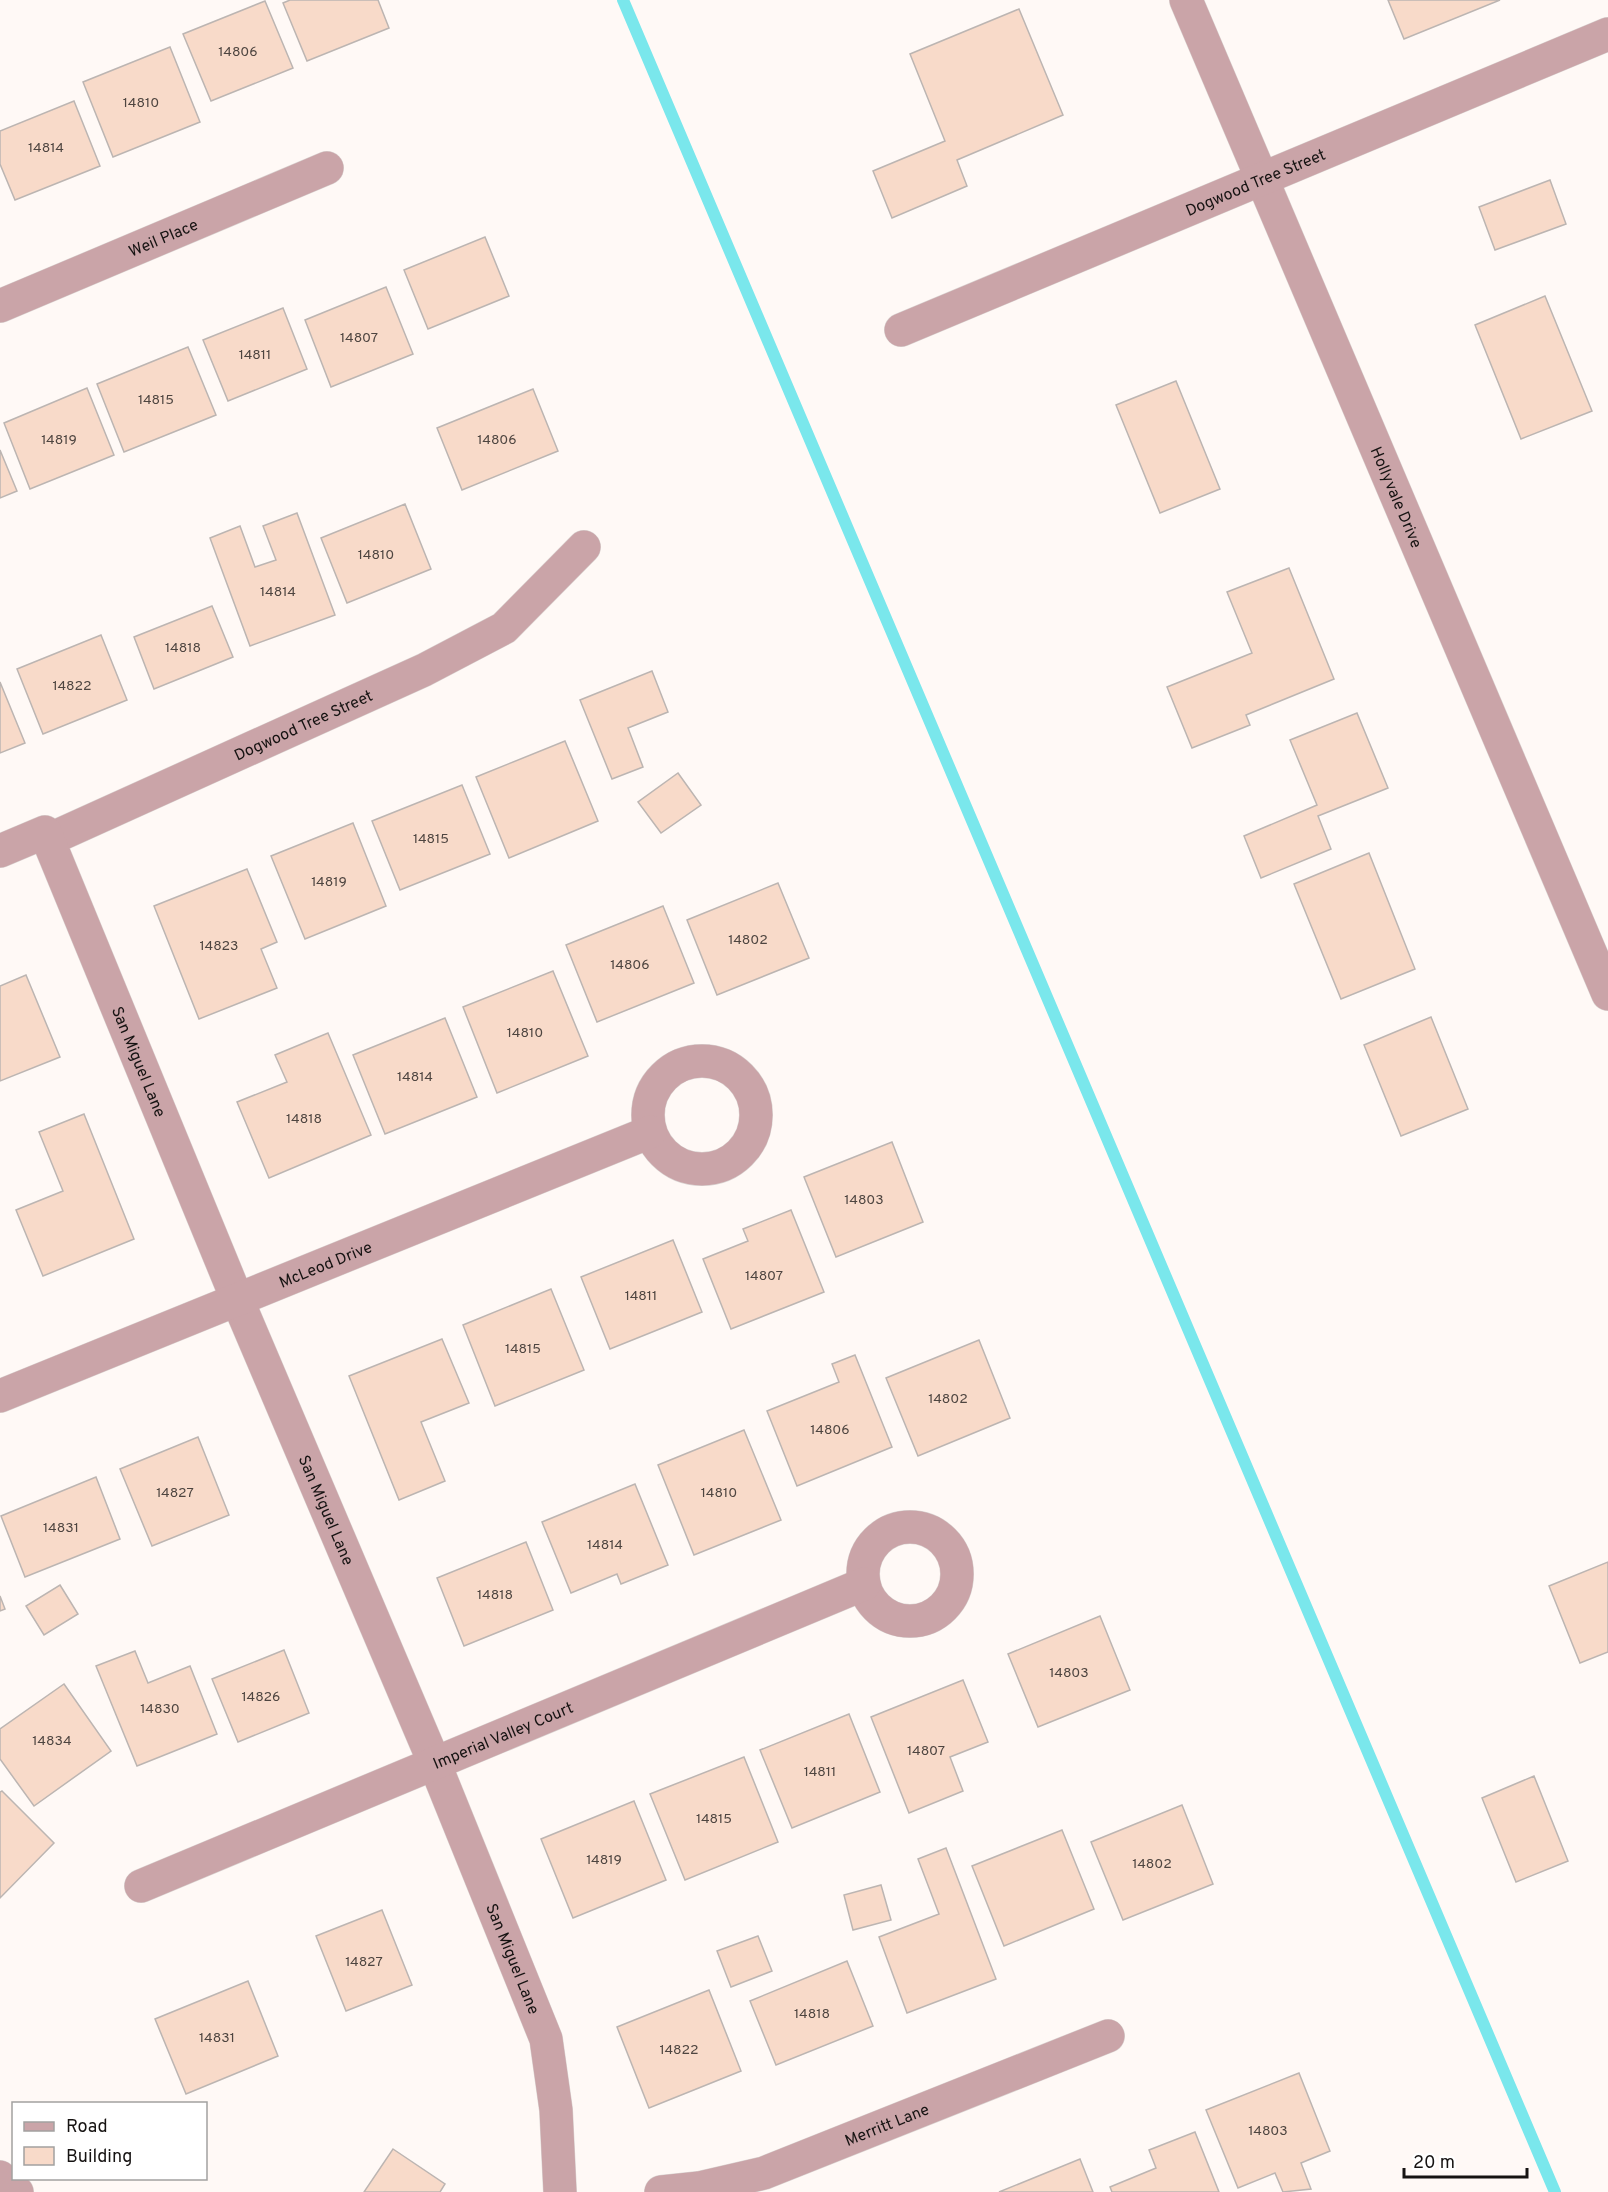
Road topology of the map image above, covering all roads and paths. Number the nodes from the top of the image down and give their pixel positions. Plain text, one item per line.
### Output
1 (1186, 0) edge
2 (1608, 34) edge
3 (327, 168) dead end
4 (1262, 177) junction
5 (0, 306) edge
6 (901, 330) dead end
7 (584, 547) dead end
8 (48, 840) junction
9 (0, 850) edge
10 (1608, 994) edge
11 (650, 1132) dead end
12 (237, 1299) junction
13 (0, 1396) edge
14 (864, 1584) dead end
15 (434, 1762) junction
16 (141, 1886) dead end
17 (1108, 2037) dead end
18 (0, 2177) edge
19 (17, 2192) edge
20 (560, 2192) edge
21 (661, 2192) edge

1 - 4 street, Hollyvale Drive
2 - 4 street, Dogwood Tree Street
3 - 5 street, Weil Place
4 - 6 street, Dogwood Tree Street
4 - 10 street, Hollyvale Drive
7 - 8 street, Dogwood Tree Street
8 - 9 street, Dogwood Tree Street
8 - 12 street, San Miguel Lane
11 - 12 street, McLeod Drive
12 - 13 street, McLeod Drive
12 - 15 street, San Miguel Lane
14 - 15 street, Imperial Valley Court
15 - 16 street, Imperial Valley Court
15 - 20 street, San Miguel Lane
17 - 21 street, Merritt Lane
18 - 19 street

